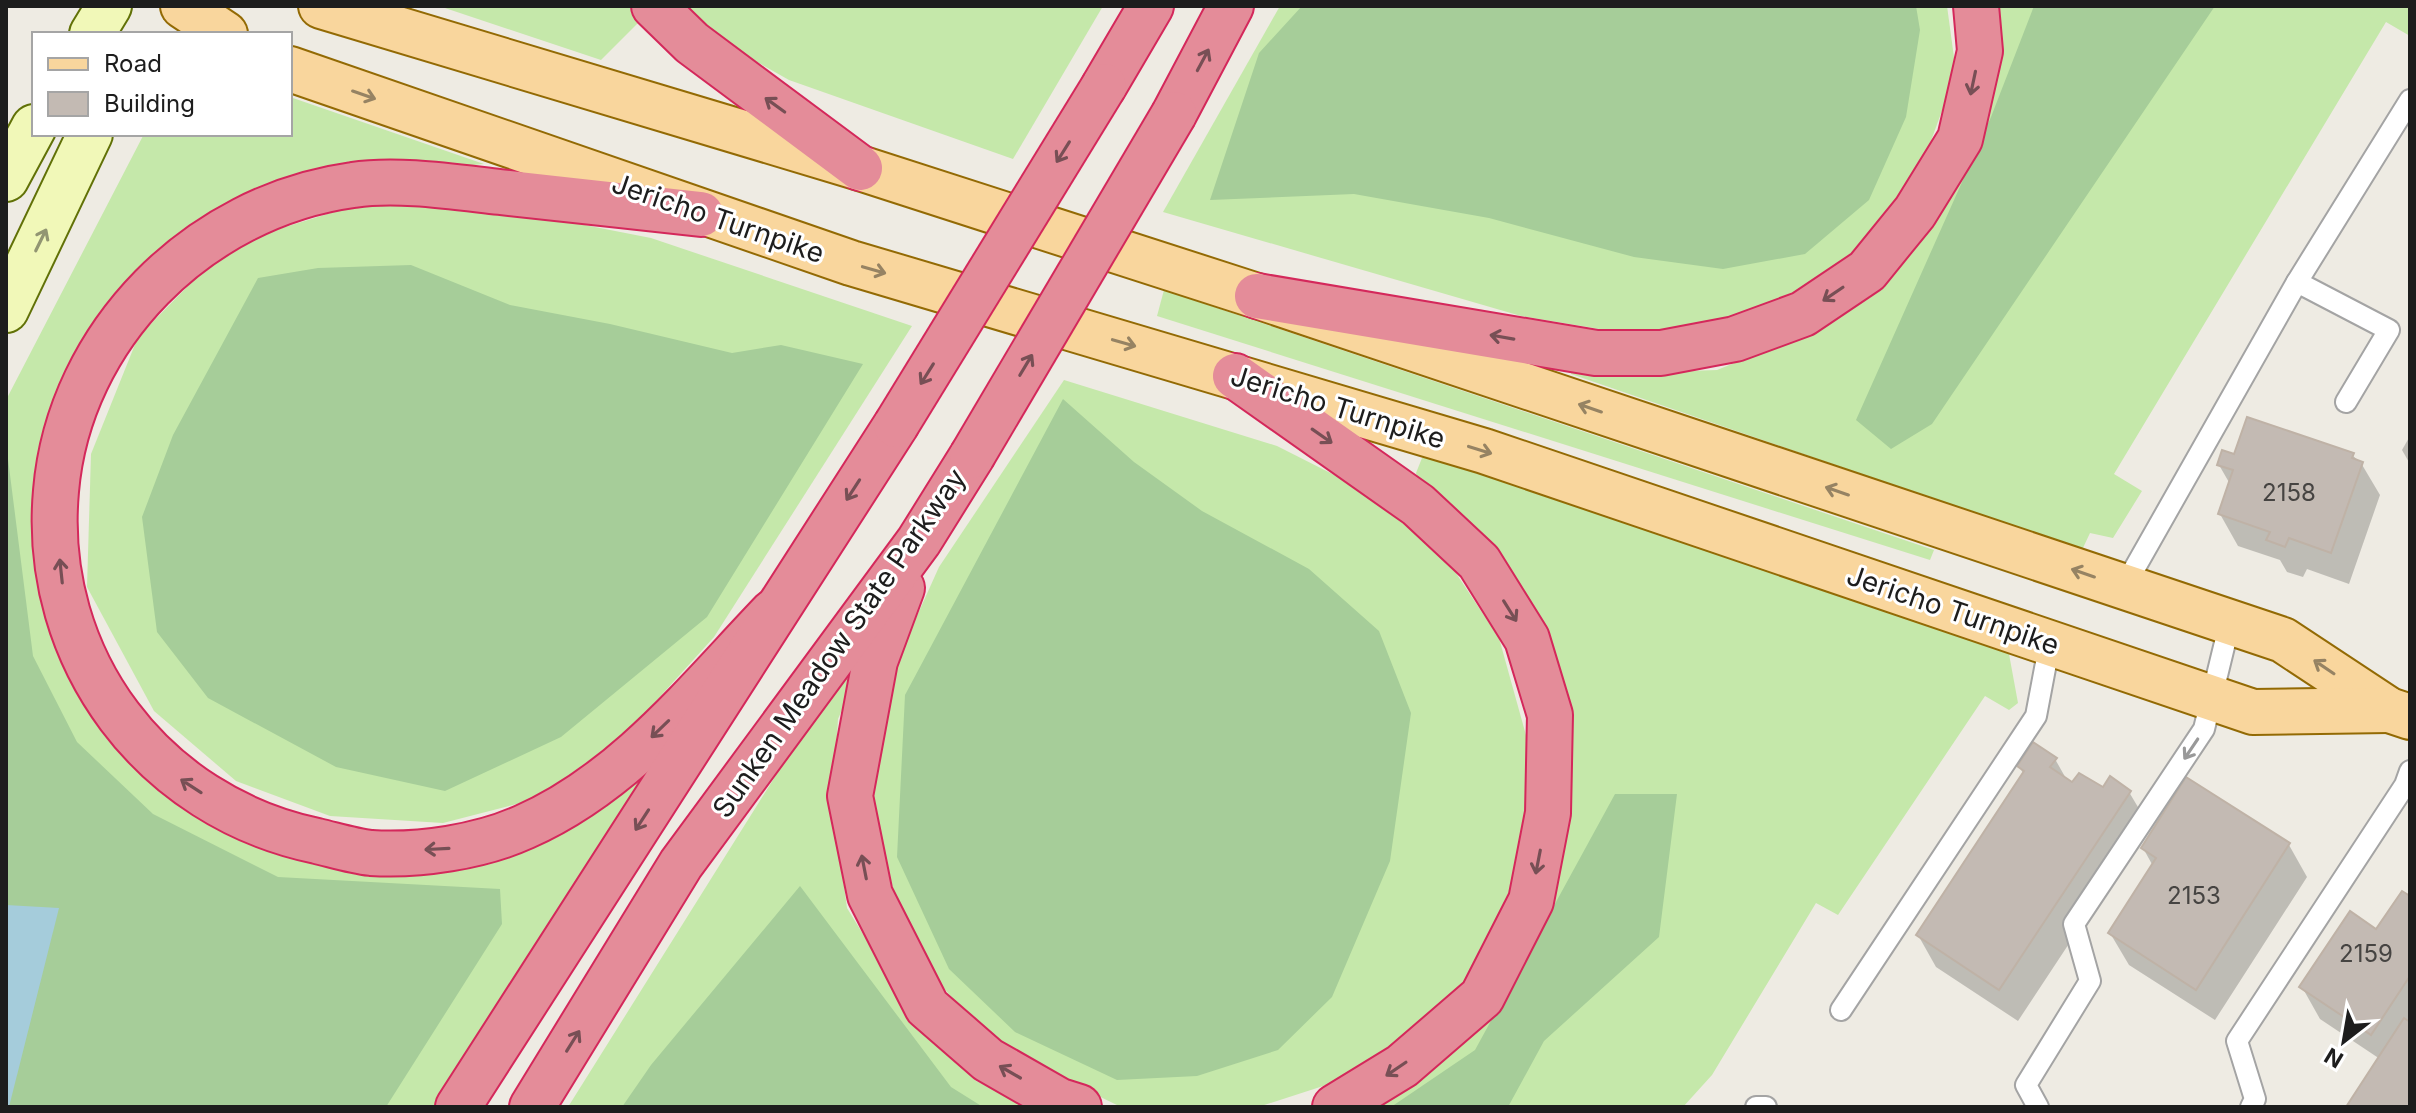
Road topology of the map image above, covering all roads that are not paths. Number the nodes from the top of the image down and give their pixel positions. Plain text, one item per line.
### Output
1 (109, 6) edge
2 (122, 6) edge
3 (183, 6) edge
4 (321, 6) edge
5 (654, 6) edge
6 (1151, 6) edge
7 (1231, 6) edge
8 (1976, 6) edge
9 (93, 32) edge
10 (116, 32) edge
11 (222, 32) edge
12 (292, 70) edge
13 (2410, 100) edge
14 (32, 131) edge
15 (89, 136) edge
16 (860, 168) junction
17 (6, 179) edge
18 (701, 214) junction
19 (2297, 282) junction
20 (1257, 296) junction
21 (6, 310) edge
22 (1235, 376) junction
23 (2346, 402) dead end
24 (919, 541) junction
25 (2124, 587) junction
26 (773, 612) junction
27 (2230, 622) junction
28 (2050, 642) junction
29 (2213, 698) junction
30 (2400, 713) edge
31 (2410, 771) edge
32 (1841, 1010) dead end
33 (458, 1107) edge
34 (532, 1107) edge
35 (1079, 1107) edge
36 (1335, 1107) edge
37 (1756, 1107) edge
38 (1766, 1107) edge
39 (2038, 1107) edge
40 (2251, 1107) edge

1 - 9 main road
2 - 10 main road
3 - 11 main road
4 - 16 main road, Jericho Turnpike
16 -> 5 highway
6 -> 26 highway, bridge
24 -> 7 highway, Sunken Meadow State Parkway, bridge
8 -> 20 highway
12 -> 18 main road, Jericho Turnpike
13 - 19 lane
14 - 17 main road
21 -> 15 main road
16 - 20 main road, Jericho Turnpike
18 -> 22 main road, Jericho Turnpike
26 -> 18 highway
19 - 23 lane
19 - 25 lane
25 -> 20 main road, Jericho Turnpike
22 -> 28 main road, Jericho Turnpike
22 -> 36 highway
34 -> 24 highway, Sunken Meadow State Parkway
35 -> 24 highway
25 - 27 main road, Jericho Turnpike
26 -> 33 highway
27 - 29 lane
30 -> 27 main road, Jericho Turnpike
28 - 29 main road, Jericho Turnpike
28 - 32 lane
29 - 30 main road, Jericho Turnpike
29 -> 39 lane
31 - 40 lane
37 - 38 lane

